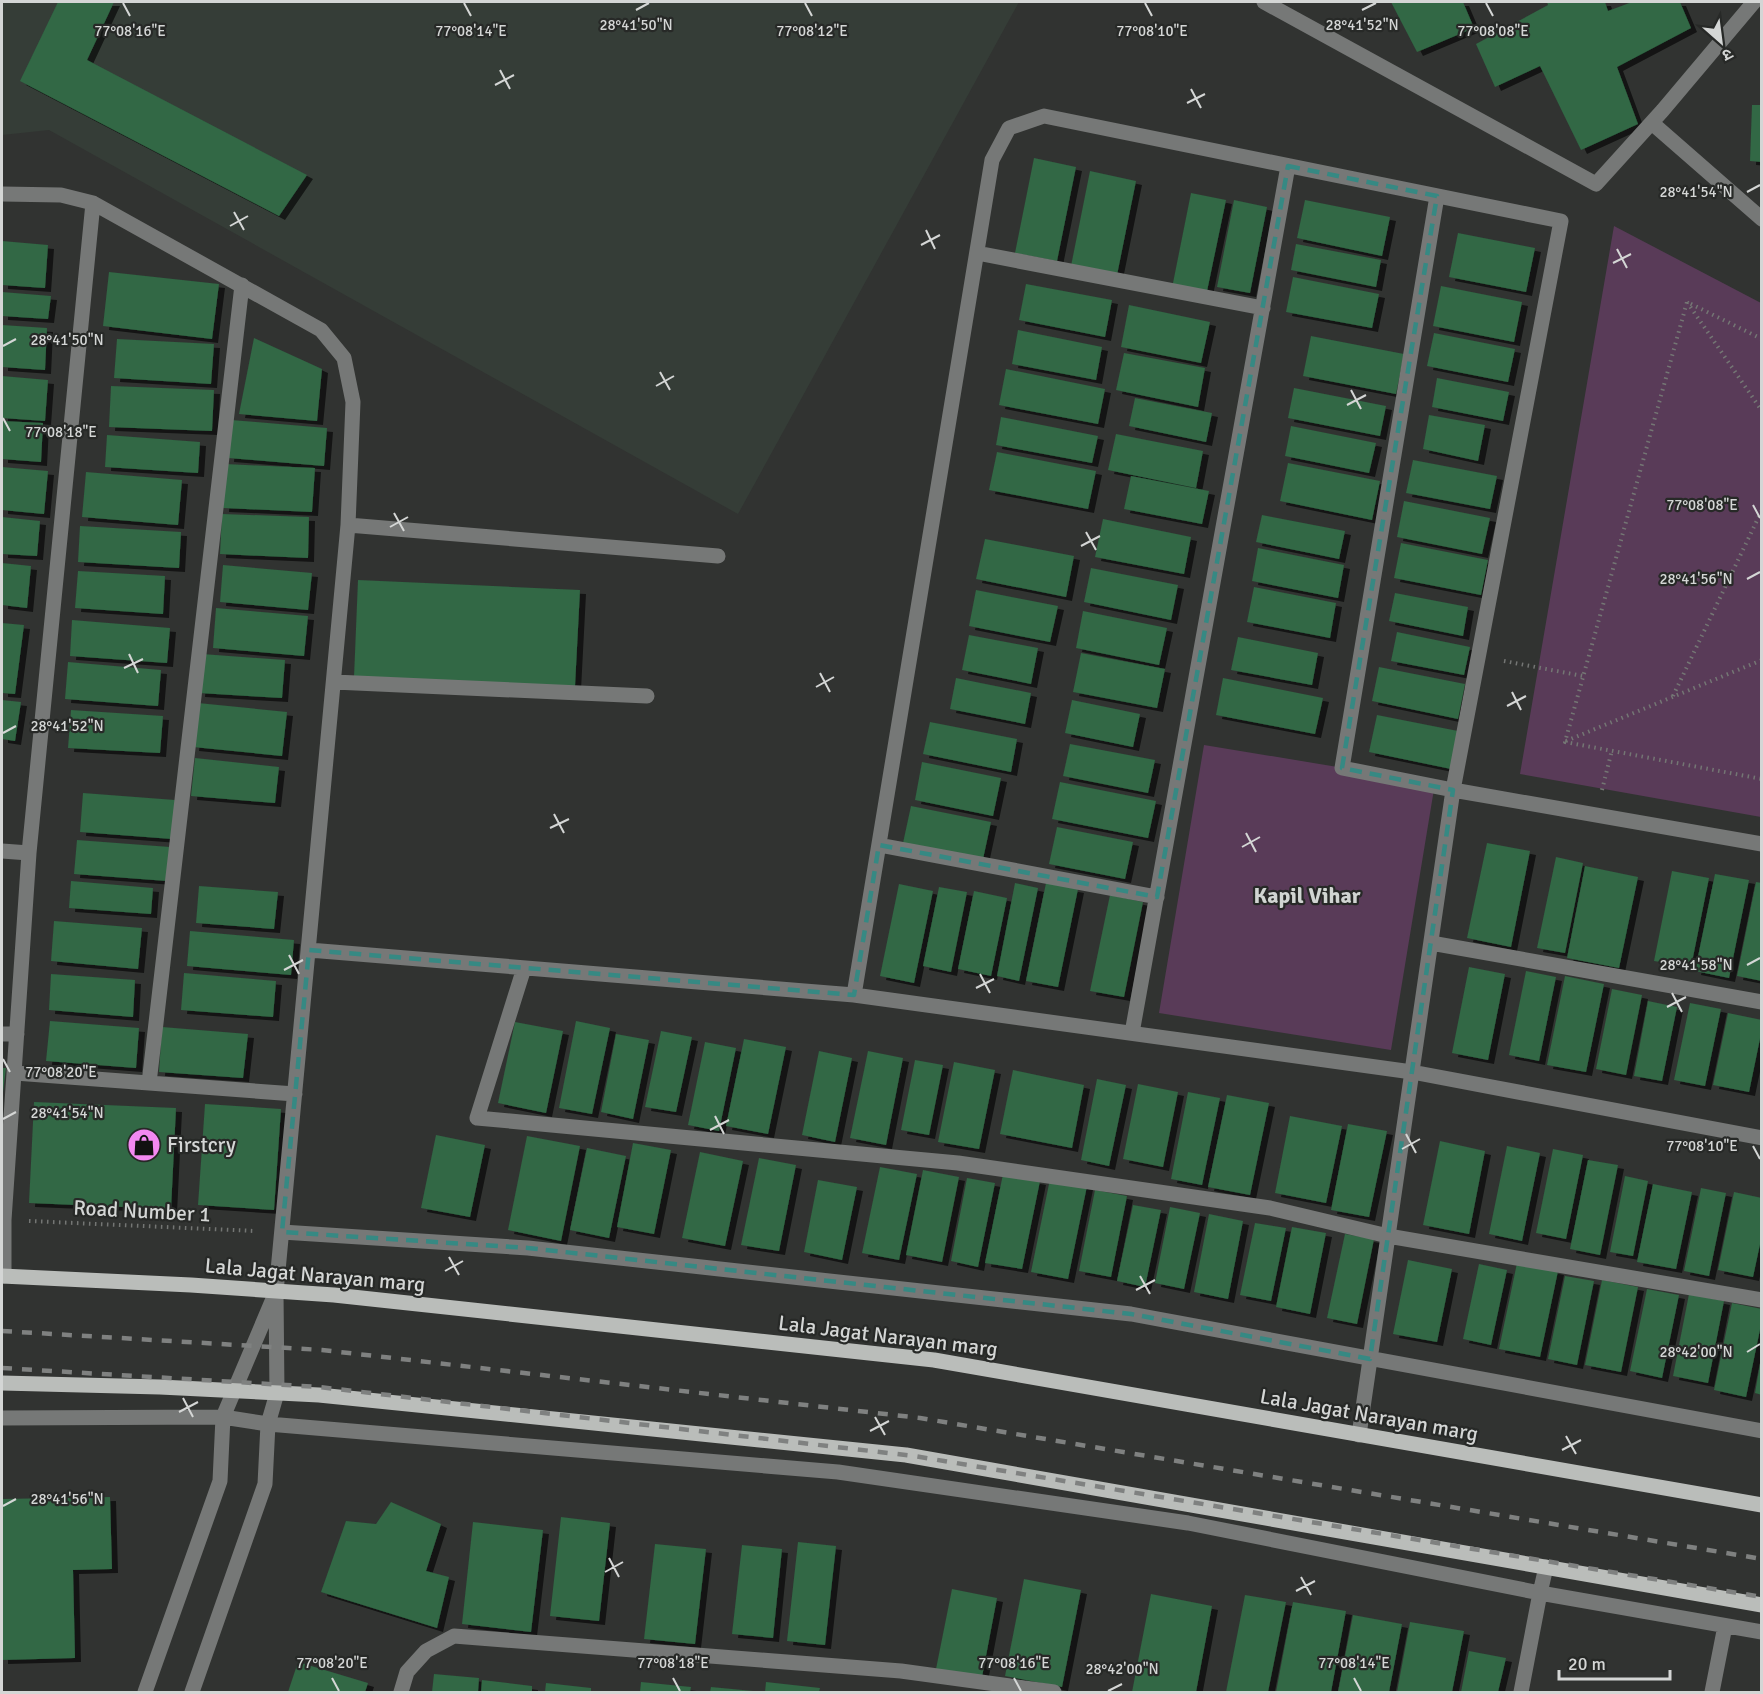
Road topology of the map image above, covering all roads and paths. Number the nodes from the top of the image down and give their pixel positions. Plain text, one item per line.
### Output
1 (1264, 2) edge
2 (1754, 2) edge
3 (1652, 123) junction
4 (1288, 166) junction
5 (2, 194) edge
6 (1437, 196) junction
7 (93, 203) junction
8 (1761, 219) edge
9 (976, 253) junction
10 (242, 285) junction
11 (1687, 302) junction
12 (1263, 308) junction
13 (1761, 339) edge
14 (1761, 411) edge
15 (1761, 510) edge
16 (348, 525) junction
17 (718, 556) dead end
18 (1479, 656) junction
19 (1761, 660) edge
20 (1583, 676) junction
21 (334, 682) junction
22 (647, 696) dead end
23 (1673, 696) junction
24 (1564, 742) junction
25 (1612, 750) junction
26 (1761, 779) edge
27 (1453, 790) junction
28 (1596, 815) junction
29 (1761, 844) edge
30 (879, 845) junction
31 (2, 851) edge
32 (29, 853) junction
33 (1157, 897) junction
34 (1431, 943) junction
35 (309, 950) junction
36 (524, 968) junction
37 (854, 995) junction
38 (1761, 1002) edge
39 (9, 1034) edge
40 (1132, 1034) junction
41 (1412, 1072) junction
42 (15, 1073) junction
43 (149, 1083) junction
44 (295, 1094) junction
45 (1761, 1138) edge
46 (4, 1220) junction
47 (282, 1232) junction
48 (1388, 1236) junction
49 (3, 1276) edge
50 (276, 1292) junction
51 (1761, 1300) edge
52 (1370, 1359) junction
53 (2, 1383) edge
54 (235, 1390) junction
55 (277, 1393) junction
56 (224, 1417) junction
57 (2, 1418) edge
58 (268, 1424) junction
59 (1761, 1431) edge
60 (1359, 1435) junction
61 (1761, 1505) edge
62 (1546, 1568) junction
63 (1539, 1593) junction
64 (1761, 1605) edge
65 (1725, 1626) junction
66 (1761, 1632) edge
67 (145, 1692) edge
68 (192, 1692) edge
69 (401, 1692) edge
70 (1054, 1692) edge
71 (1521, 1692) edge
72 (1712, 1692) edge

1 - 3 street
2 - 3 street
3 - 8 street
4 - 6 street
4 - 9 street
4 - 12 street
5 - 7 street
6 - 18 street
6 - 27 street
7 - 10 street
7 - 32 street
9 - 12 street
9 - 30 street
10 - 16 street
10 - 43 street
11 - 13 path
11 - 14 path
11 - 20 path
12 - 33 street
15 - 23 path
16 - 17 street
16 - 21 street
18 - 20 path
18 - 27 street
19 - 23 path
20 - 24 path
21 - 22 street
21 - 35 street
23 - 24 path
24 - 25 path
25 - 26 path
25 - 28 path
27 - 28 street
27 - 34 street
28 - 29 street
30 - 33 street
30 - 37 street
31 - 32 street
32 - 39 street
33 - 40 street
34 - 38 street
34 - 41 street
35 - 36 street
35 - 44 street
36 - 37 street
36 - 48 street
37 - 40 street
39 - 42 street
40 - 41 street
41 - 45 street
41 - 48 street
42 - 43 street
42 - 46 street
43 - 44 street
44 - 47 street
46 - 47 path, Road Number 1
46 - 49 street
47 - 50 street
47 - 52 street
48 - 51 street
48 - 52 street
49 - 50 main road, Lala Jagat Narayan marg
50 - 54 street
50 - 55 street
50 - 60 main road, Lala Jagat Narayan marg
52 - 59 street
52 - 60 street
53 - 54 main road
54 - 55 main road
54 - 56 street
55 - 58 street
55 - 62 main road
56 - 57 street
56 - 58 street
56 - 67 street
58 - 63 street
58 - 68 street
60 - 61 main road, Lala Jagat Narayan marg
62 - 63 street
62 - 64 main road
63 - 65 street
63 - 71 street
65 - 66 street
65 - 72 street
69 - 70 street

